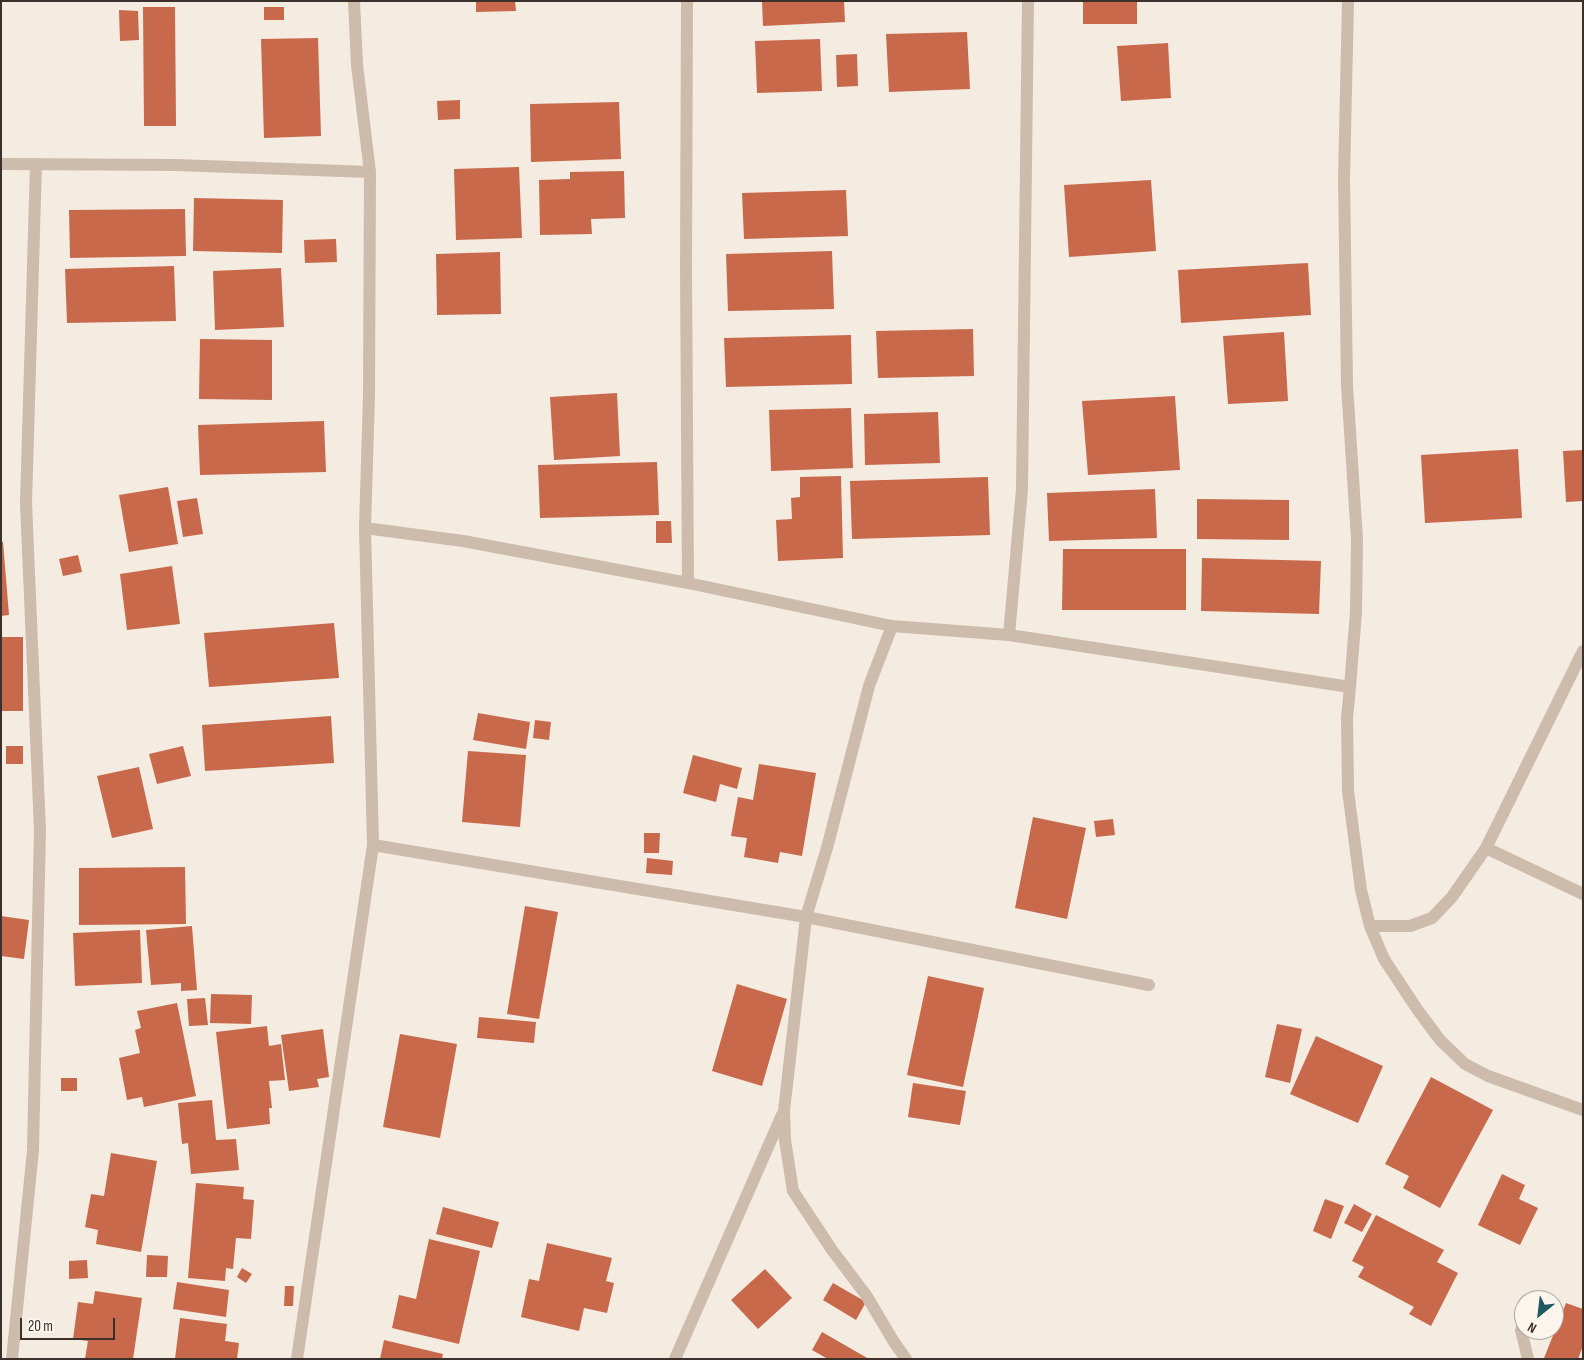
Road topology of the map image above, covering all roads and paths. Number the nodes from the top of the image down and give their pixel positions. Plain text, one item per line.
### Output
1 (354, 1) edge
2 (687, 1) edge
3 (1028, 1) edge
4 (1348, 1) edge
5 (1, 164) edge
6 (36, 164) junction
7 (370, 172) junction
8 (365, 528) junction
9 (688, 583) junction
10 (892, 626) junction
11 (1009, 635) junction
12 (1583, 651) edge
13 (1350, 687) junction
14 (373, 845) junction
15 (1486, 848) junction
16 (1583, 894) edge
17 (806, 917) junction
18 (1370, 926) junction
19 (1150, 985) dead end
20 (1583, 1110) edge
21 (784, 1111) junction
22 (1523, 1340) edge
23 (12, 1359) edge
24 (297, 1359) edge
25 (676, 1359) edge
26 (906, 1359) edge
27 (1528, 1359) edge

1 - 7 street
2 - 9 street
3 - 11 street
4 - 13 street
5 - 6 street
6 - 7 street
6 - 23 street
7 - 8 street
8 - 9 street
8 - 14 street
9 - 10 street
10 - 11 street
10 - 17 street
11 - 13 street
12 - 15 street
13 - 18 street
14 - 17 street
14 - 24 street
15 - 16 street
15 - 18 street
17 - 19 street
17 - 21 street
18 - 20 street
21 - 25 street
21 - 26 street
22 - 27 street

